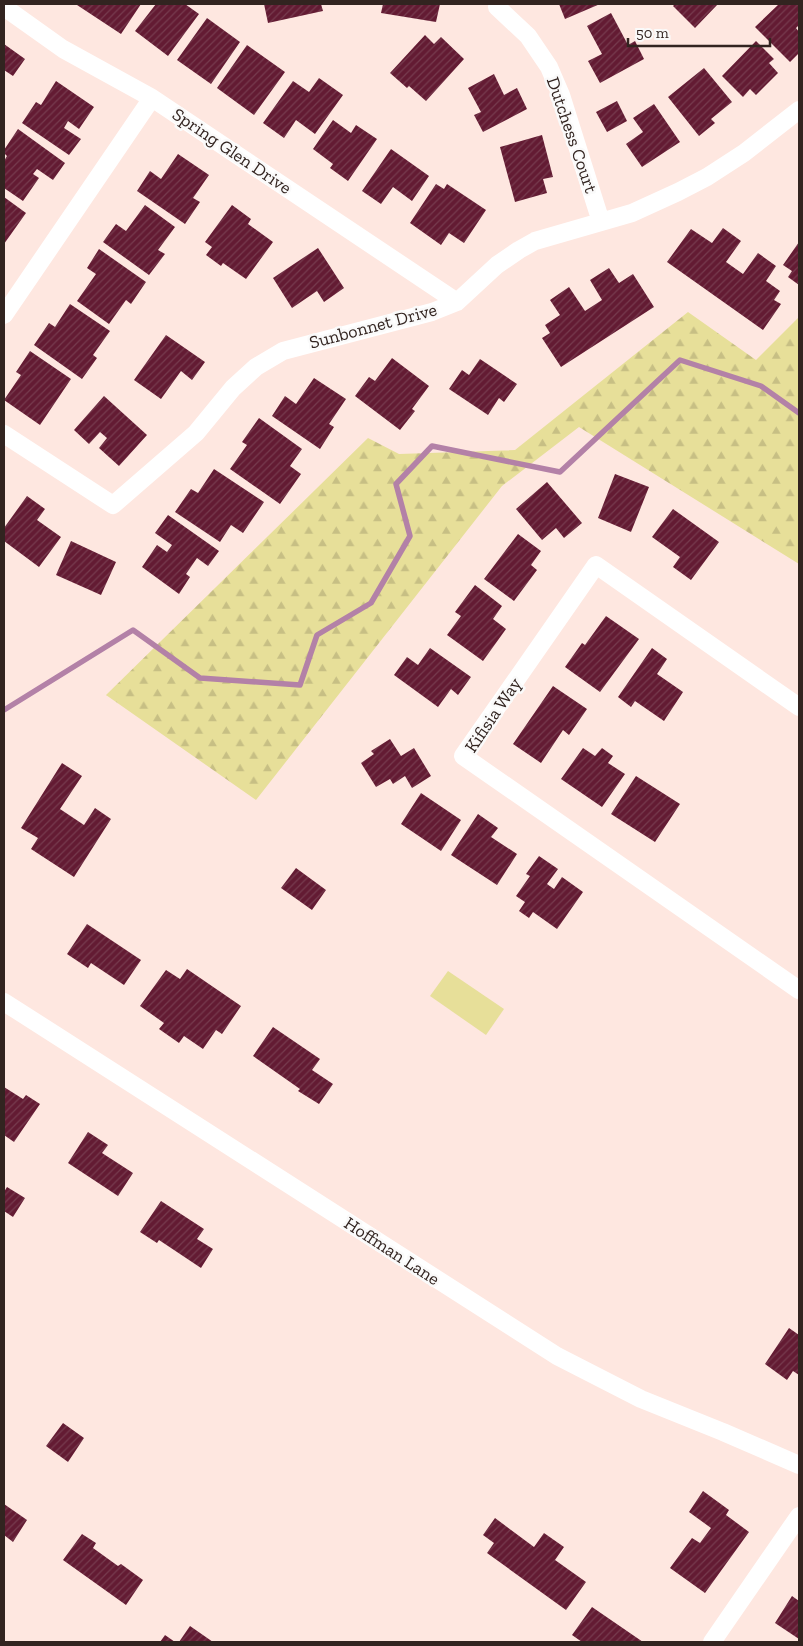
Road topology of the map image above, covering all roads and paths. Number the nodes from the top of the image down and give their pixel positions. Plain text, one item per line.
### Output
1 (4, 7) edge
2 (497, 7) dead end
3 (152, 98) junction
4 (799, 110) edge
5 (601, 222) junction
6 (457, 302) junction
7 (4, 315) edge
8 (4, 434) edge
9 (799, 707) edge
10 (799, 990) edge
11 (4, 1002) edge
12 (799, 1465) edge
13 (799, 1516) edge
14 (712, 1642) edge

1 - 3 street, Spring Glen Drive
2 - 5 street, Dutchess Court
3 - 6 street, Spring Glen Drive
3 - 7 street
4 - 5 street, Sunbonnet Drive
5 - 6 street, Sunbonnet Drive
6 - 8 street, Sunbonnet Drive
9 - 10 street, Kifisia Way
11 - 12 street, Hoffman Lane
13 - 14 street

